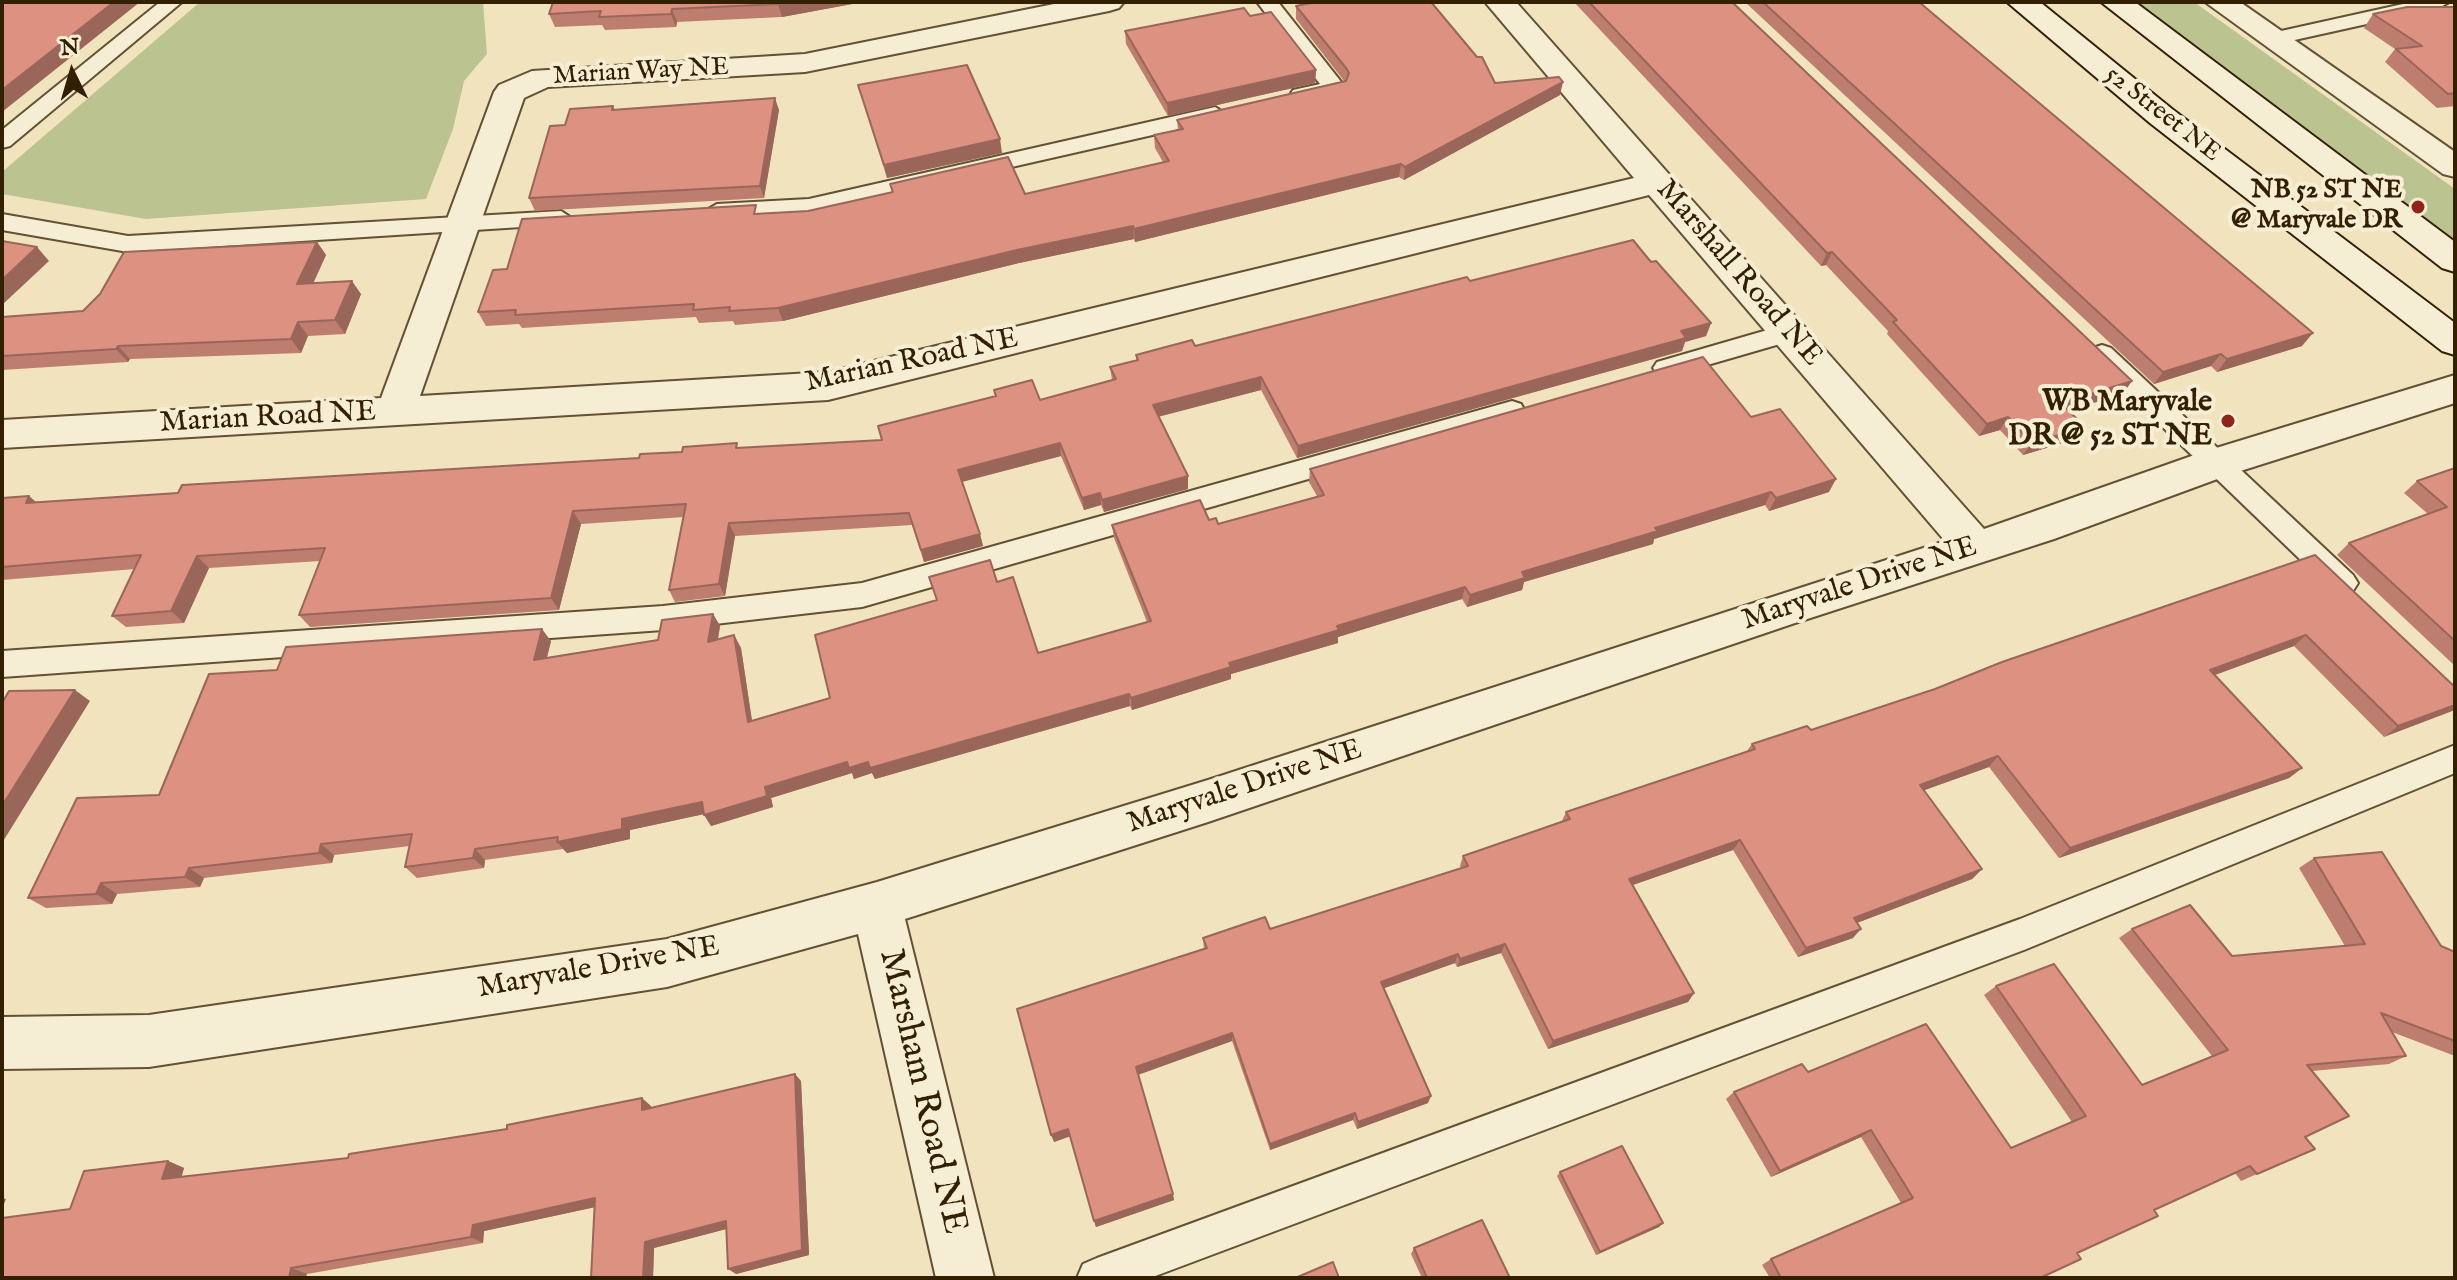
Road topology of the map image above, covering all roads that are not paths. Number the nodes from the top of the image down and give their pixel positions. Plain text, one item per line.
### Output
1 (172, 2) edge
2 (1109, 2) edge
3 (1267, 2) edge
4 (1500, 2) edge
5 (2022, 2) edge
6 (2116, 2) edge
7 (2220, 2) edge
8 (2439, 2) edge
9 (2272, 39) junction
10 (1272, 102) edge
11 (1242, 108) edge
12 (2, 141) edge
13 (2455, 167) edge
14 (1660, 182) junction
15 (698, 212) edge
16 (586, 217) edge
17 (2, 222) edge
18 (464, 224) junction
19 (2455, 260) edge
20 (1788, 333) junction
21 (2086, 339) edge
22 (2455, 342) edge
23 (1634, 377) edge
24 (2455, 389) edge
25 (1543, 403) edge
26 (395, 412) junction
27 (2, 434) edge
28 (2217, 463) junction
29 (1975, 547) junction
30 (2363, 602) edge
31 (2, 664) edge
32 (2455, 759) edge
33 (877, 905) junction
34 (2, 1043) edge
35 (965, 1278) edge
36 (1097, 1278) edge

1 - 12 lane
2 - 18 street, Marian Way NE
3 - 10 lane
4 - 14 street, Marshall Road NE
5 - 22 street, 52 Street NE
6 - 19 street
7 - 9 street
8 - 9 lane
9 - 13 street
11 - 15 lane
14 - 20 street, Marshall Road NE
14 - 26 street, Marian Road NE
16 - 18 lane
17 - 18 lane
18 - 26 street, Marian Way NE
20 - 23 lane
20 - 29 street, Marshall Road NE
21 - 28 lane
24 - 28 street, Maryvale Drive NE
25 - 31 lane
26 - 27 street, Marian Road NE
28 - 29 street, Maryvale Drive NE
28 - 30 lane
29 - 33 street, Maryvale Drive NE
32 - 36 lane
33 - 34 street, Maryvale Drive NE
33 - 35 street, Marsham Road NE

